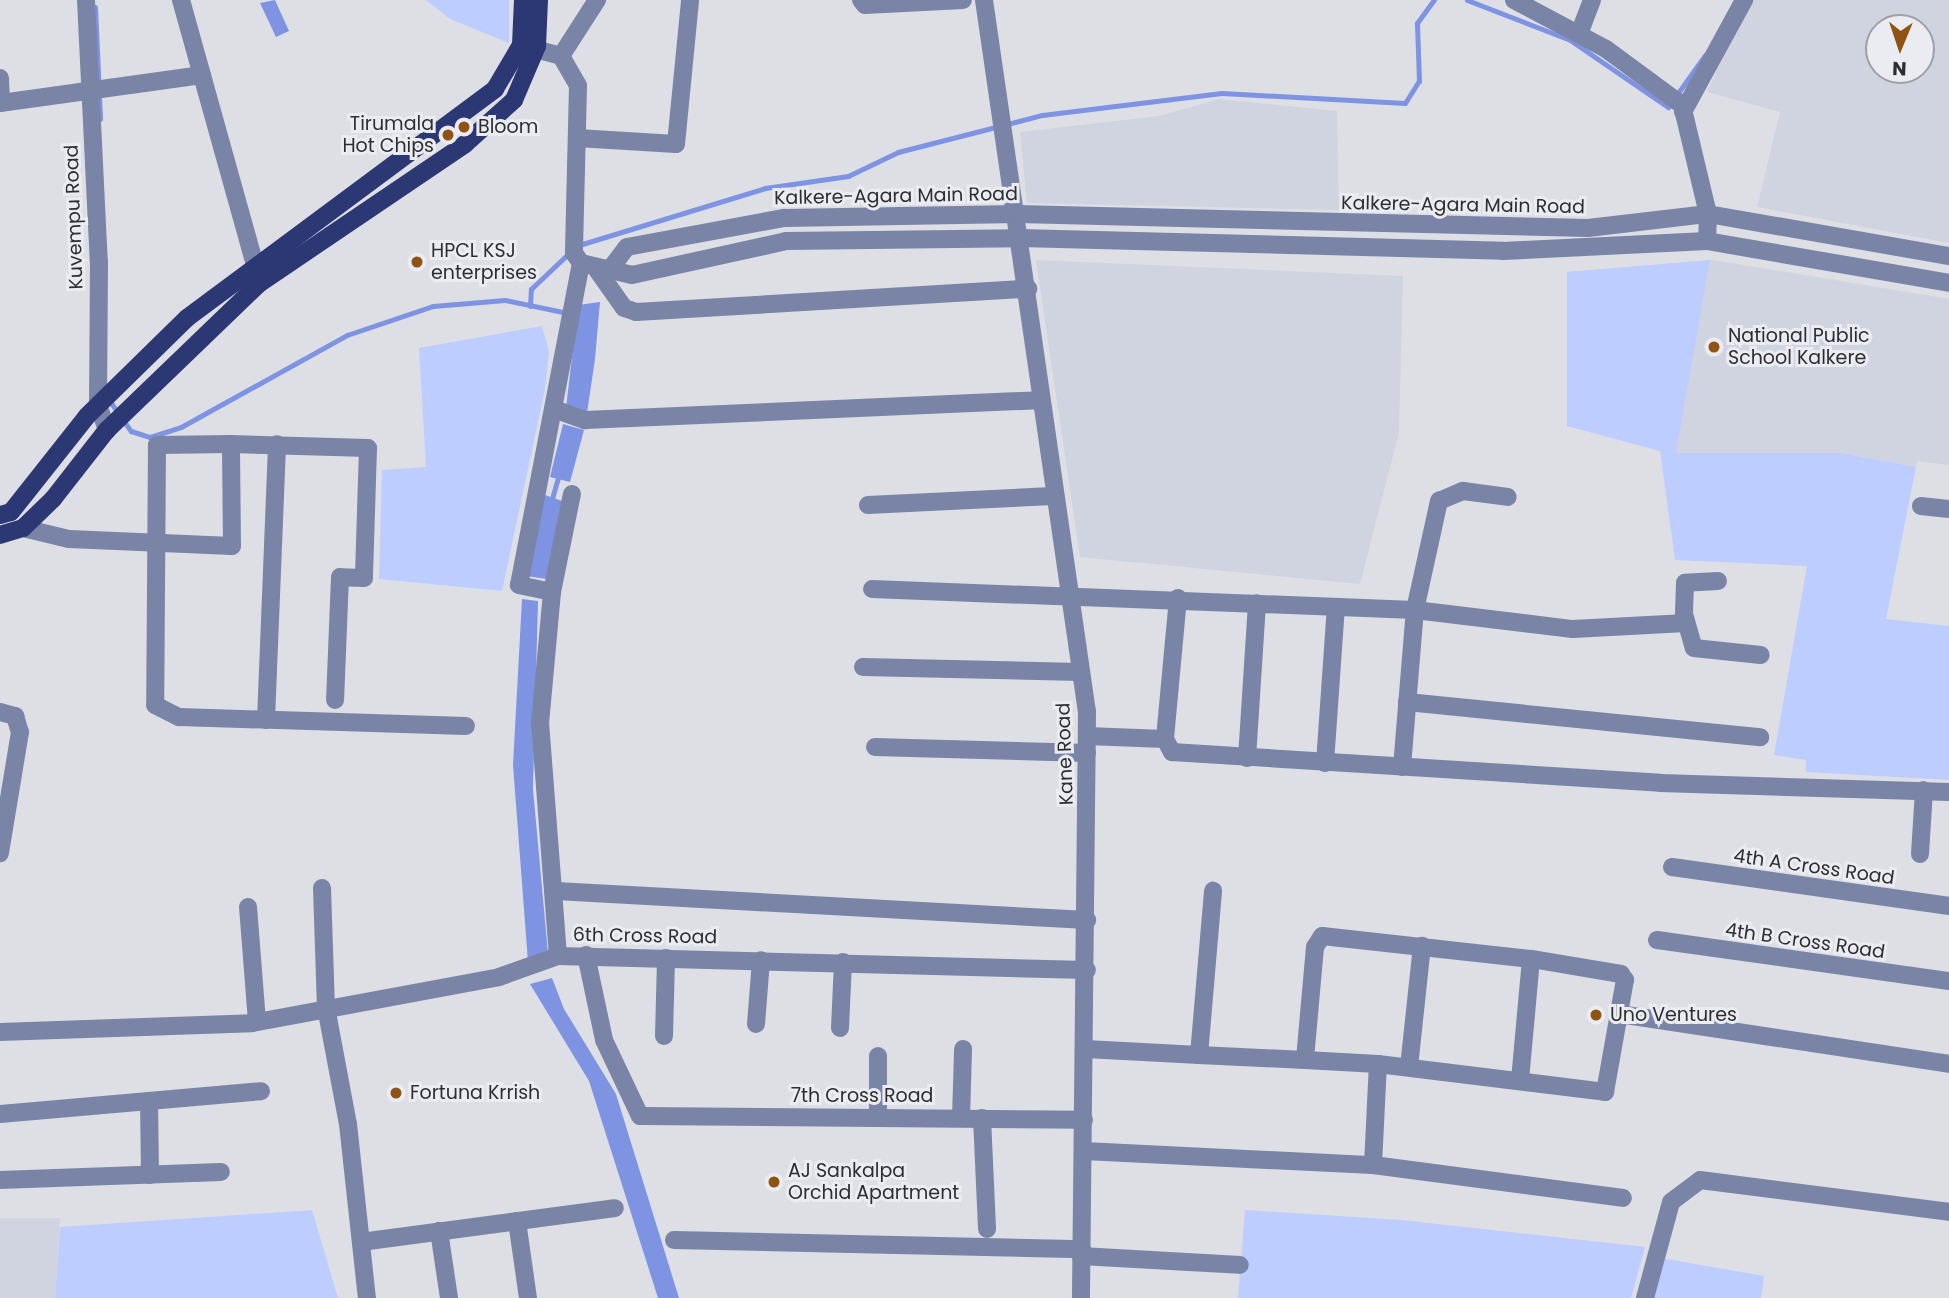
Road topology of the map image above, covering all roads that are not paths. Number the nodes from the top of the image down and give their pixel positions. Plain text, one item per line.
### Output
1 (86, 0) edge
2 (181, 0) edge
3 (523, 0) edge
4 (539, 0) edge
5 (597, 0) edge
6 (690, 0) edge
7 (861, 0) edge
8 (964, 0) edge
9 (984, 0) edge
10 (1514, 0) edge
11 (1592, 0) edge
12 (1744, 0) edge
13 (1579, 34) junction
14 (529, 46) junction
15 (561, 56) junction
16 (202, 75) junction
17 (0, 78) edge
18 (90, 90) junction
19 (1, 103) edge
20 (1679, 104) junction
21 (577, 138) junction
22 (1018, 214) junction
23 (1708, 214) junction
24 (1020, 238) junction
25 (1707, 240) junction
26 (1949, 256) edge
27 (587, 259) junction
28 (254, 265) junction
29 (260, 283) junction
30 (1949, 283) edge
31 (1028, 289) junction
32 (1039, 400) junction
33 (99, 405) junction
34 (561, 412) junction
35 (110, 427) junction
36 (231, 444) junction
37 (277, 444) junction
38 (38, 480) junction
39 (572, 494) dead end
40 (56, 495) junction
41 (1052, 496) junction
42 (1508, 497) dead end
43 (868, 505) dead end
44 (1921, 506) dead end
45 (1949, 509) edge
46 (0, 515) edge
47 (23, 528) junction
48 (0, 535) edge
49 (156, 542) junction
50 (1718, 581) dead end
51 (872, 589) dead end
52 (552, 592) junction
53 (1067, 593) junction
54 (1178, 598) junction
55 (1257, 603) junction
56 (1336, 607) junction
57 (1415, 610) junction
58 (1686, 623) junction
59 (1761, 655) dead end
60 (863, 667) dead end
61 (1080, 672) junction
62 (335, 700) dead end
63 (1407, 702) junction
64 (0, 712) edge
65 (266, 720) junction
66 (466, 726) dead end
67 (1760, 737) dead end
68 (1165, 739) junction
69 (1087, 744) junction
70 (875, 747) dead end
71 (1247, 758) junction
72 (1325, 763) junction
73 (1402, 767) junction
74 (1924, 790) junction
75 (1949, 792) edge
76 (1, 853) edge
77 (1920, 854) dead end
78 (1672, 867) dead end
79 (322, 888) dead end
80 (556, 891) junction
81 (1213, 891) dead end
82 (1949, 906) edge
83 (248, 907) dead end
84 (1087, 920) junction
85 (1657, 940) dead end
86 (1422, 946) junction
87 (586, 955) junction
88 (552, 958) junction
89 (666, 958) junction
90 (1531, 959) junction
91 (761, 960) junction
92 (843, 962) junction
93 (1087, 970) junction
94 (1949, 981) edge
95 (326, 1007) junction
96 (1626, 1015) dead end
97 (257, 1022) junction
98 (756, 1024) dead end
99 (840, 1028) dead end
100 (0, 1032) edge
101 (664, 1036) dead end
102 (963, 1049) dead end
103 (1086, 1049) junction
104 (1199, 1055) junction
105 (878, 1056) dead end
106 (1306, 1060) junction
107 (1378, 1064) junction
108 (1949, 1064) edge
109 (1409, 1067) junction
110 (1520, 1080) junction
111 (261, 1091) dead end
112 (149, 1101) junction
113 (0, 1114) edge
114 (877, 1116) junction
115 (961, 1118) junction
116 (982, 1118) junction
117 (1084, 1120) junction
118 (1084, 1151) junction
119 (1373, 1165) junction
120 (220, 1172) dead end
121 (150, 1175) junction
122 (0, 1180) edge
123 (1623, 1198) dead end
124 (615, 1208) dead end
125 (1949, 1212) edge
126 (517, 1221) junction
127 (987, 1229) dead end
128 (439, 1231) junction
129 (674, 1240) dead end
130 (360, 1242) junction
131 (1082, 1252) junction
132 (1240, 1265) dead end
133 (367, 1298) edge
134 (449, 1298) edge
135 (528, 1298) edge
136 (1081, 1298) edge
137 (1645, 1298) edge

1 - 18 street, Kuvempu Road
2 - 16 street
3 - 14 main road
4 - 14 main road
5 - 15 street
6 - 21 street
7 - 8 street
9 - 22 street, Kane Road
10 - 13 street
11 - 13 street
12 - 20 street
13 - 20 street
14 - 15 street
14 - 28 main road
14 - 29 main road
15 - 21 street
16 - 18 street
16 - 28 street
17 - 19 street
18 - 19 street
18 - 33 street, Kuvempu Road
20 - 23 street
21 - 27 street
22 - 23 street, Kalkere-Agara Main Road
22 - 24 street, Kane Road
22 - 27 street, Kalkere-Agara Main Road
23 - 25 street
23 - 26 street, Kalkere-Agara Main Road
24 - 25 street
24 - 27 street
24 - 31 street, Kane Road
25 - 30 street
27 - 31 street
27 - 34 street
28 - 29 street
28 - 33 main road
29 - 35 main road
31 - 32 street, Kane Road
32 - 34 street
32 - 41 street, Kane Road
33 - 35 street, Kuvempu Road
33 - 38 main road
34 - 52 street
35 - 40 main road
36 - 37 street
36 - 49 street
36 - 49 street
37 - 62 street
37 - 65 street
38 - 40 main road
38 - 46 main road
39 - 52 street
40 - 47 main road
41 - 43 street
41 - 53 street, Kane Road
42 - 57 street
44 - 45 street
47 - 48 main road
47 - 49 street
49 - 65 street
50 - 58 street
51 - 53 street
52 - 80 street
53 - 54 street
53 - 61 street, Kane Road
54 - 55 street
54 - 68 street
55 - 56 street
55 - 71 street
56 - 57 street
56 - 72 street
57 - 58 street
57 - 63 street
58 - 59 street
60 - 61 street
61 - 69 street, Kane Road
63 - 67 street
63 - 73 street
64 - 76 street
65 - 66 street
68 - 69 street
68 - 71 street
69 - 70 street
69 - 84 street, Kane Road
71 - 72 street
72 - 73 street
73 - 74 street
74 - 75 street
74 - 77 street
78 - 82 street, 4th A Cross Road
79 - 95 street
80 - 84 street
80 - 88 street
81 - 104 street
83 - 97 street
84 - 93 street, Kane Road
85 - 94 street, 4th B Cross Road
86 - 90 street
86 - 106 street
86 - 109 street
87 - 88 street, 6th Cross Road
87 - 89 street, 6th Cross Road
87 - 114 street, 7th Cross Road
88 - 95 street, 6th Cross Road
89 - 91 street, 6th Cross Road
89 - 101 street
90 - 110 street
90 - 110 street
91 - 92 street, 6th Cross Road
91 - 98 street
92 - 93 street, 6th Cross Road
92 - 99 street
93 - 103 street, Kane Road
95 - 97 street, 6th Cross Road
95 - 130 street
96 - 108 street
97 - 100 street, 6th Cross Road
102 - 115 street
103 - 104 street
103 - 117 street, Kane Road
104 - 106 street
105 - 114 street
106 - 107 street
107 - 109 street
107 - 119 street
109 - 110 street
111 - 112 street
112 - 113 street
112 - 121 street
114 - 115 street, 7th Cross Road
115 - 116 street, 7th Cross Road
116 - 117 street, 7th Cross Road
116 - 127 street
117 - 118 street, Kane Road
118 - 119 street
118 - 131 street, Kane Road
119 - 123 street
120 - 121 street
121 - 122 street
124 - 126 street
125 - 137 street
126 - 128 street
126 - 135 street
128 - 130 street
128 - 134 street
129 - 131 street
130 - 133 street
131 - 132 street
131 - 136 street, Kane Road

